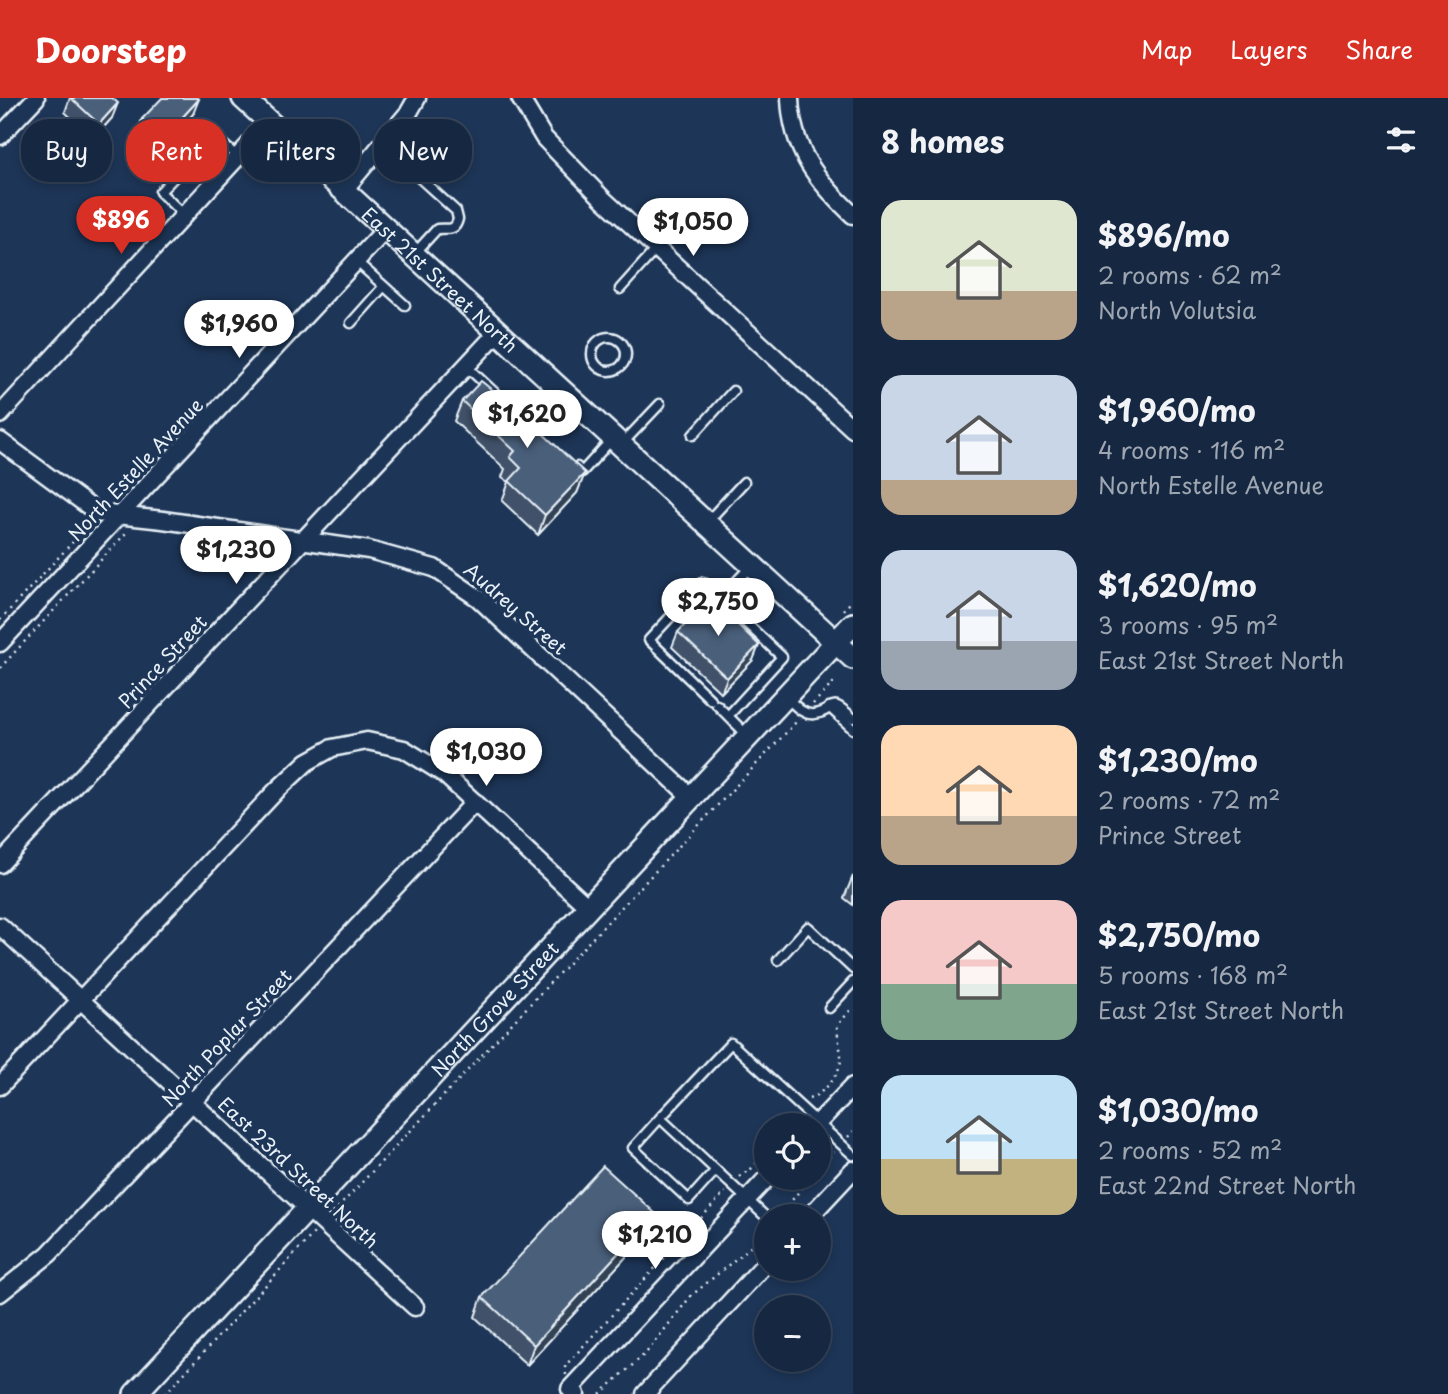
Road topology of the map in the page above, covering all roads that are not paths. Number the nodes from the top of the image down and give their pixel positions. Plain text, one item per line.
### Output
1 (36, 98) edge
2 (243, 98) edge
3 (416, 98) edge
4 (520, 98) edge
5 (790, 98) edge
6 (266, 119) edge
7 (403, 119) edge
8 (0, 136) edge
9 (241, 154) edge
10 (374, 154) edge
11 (238, 157) junction
12 (333, 182) edge
13 (424, 182) edge
14 (343, 191) junction
15 (184, 215) junction
16 (853, 215) edge
17 (385, 230) junction
18 (656, 248) junction
19 (414, 256) junction
20 (356, 261) junction
21 (384, 286) junction
22 (620, 289) dead end
23 (405, 305) dead end
24 (351, 323) dead end
25 (498, 332) junction
26 (625, 350) joint
27 (466, 366) junction
28 (733, 391) dead end
29 (505, 402) edge
30 (660, 404) dead end
31 (3, 406) edge
32 (853, 429) edge
33 (693, 435) dead end
34 (0, 441) edge
35 (617, 442) junction
36 (573, 463) edge
37 (744, 482) dead end
38 (120, 515) junction
39 (706, 523) junction
40 (305, 540) junction
41 (752, 565) junction
42 (721, 598) junction
43 (847, 618) edge
44 (836, 642) junction
45 (0, 643) edge
46 (853, 658) edge
47 (786, 697) junction
48 (829, 707) junction
49 (728, 716) junction
50 (853, 718) edge
51 (853, 729) edge
52 (749, 737) junction
53 (692, 798) junction
54 (475, 802) junction
55 (0, 864) edge
56 (590, 909) junction
57 (0, 926) edge
58 (778, 960) dead end
59 (853, 969) edge
60 (853, 982) edge
61 (81, 1000) junction
62 (829, 1008) dead end
63 (0, 1086) edge
64 (853, 1086) edge
65 (193, 1102) junction
66 (807, 1113) edge
67 (827, 1113) edge
68 (660, 1118) junction
69 (831, 1136) edge
70 (853, 1155) edge
71 (716, 1170) junction
72 (853, 1170) edge
73 (756, 1190) edge
74 (747, 1199) junction
75 (821, 1204) edge
76 (754, 1206) edge
77 (316, 1216) junction
78 (754, 1276) edge
79 (0, 1293) edge
80 (415, 1307) dead end
81 (569, 1390) edge
82 (135, 1394) edge
83 (645, 1394) edge

1 - 8 street
2 - 6 street, East 21st Street North
3 - 7 street
4 - 18 street
5 - 16 street
9 - 11 street
10 - 14 street
11 - 15 street
11 - 15 lane
12 - 14 street, East 21st Street North
13 - 19 lane
14 - 17 street, East 21st Street North
15 - 31 street
17 - 19 street, East 21st Street North
17 - 20 street, North Estelle Avenue
18 - 22 lane
18 - 32 street
19 - 25 street, East 21st Street North
20 - 21 lane
20 - 38 street, North Estelle Avenue
21 - 23 lane
21 - 24 lane
25 - 27 street, Prince Street
25 - 35 street, East 21st Street North
26 - 26 lane
27 - 29 lane
27 - 40 street, Prince Street
28 - 33 lane
30 - 35 lane
34 - 38 street, Audrey Street
35 - 36 lane
35 - 39 street, East 21st Street North
37 - 39 lane
38 - 40 street, Audrey Street
38 - 45 street, North Estelle Avenue
39 - 41 street, East 21st Street North
40 - 53 street, Audrey Street
40 - 55 street, Prince Street
41 - 42 lane
41 - 44 street, East 21st Street North
42 - 49 lane
42 - 49 lane
43 - 44 street, North Grove Street
44 - 46 street, East 21st Street North
44 - 47 street, North Grove Street
47 - 48 lane
47 - 52 street, North Grove Street
48 - 50 lane
48 - 51 lane
49 - 52 lane
52 - 53 street, North Grove Street
53 - 56 street, North Grove Street
54 - 56 street
54 - 61 street
54 - 65 street, North Poplar Street
56 - 77 street, North Grove Street
57 - 61 street, East 23rd Street North
58 - 59 lane
60 - 62 lane
61 - 63 street
61 - 65 street, East 23rd Street North
64 - 67 street
65 - 77 street, East 23rd Street North
65 - 79 street, North Poplar Street
66 - 68 lane
68 - 71 lane
68 - 71 lane
69 - 70 lane
71 - 74 lane
72 - 75 street
73 - 74 street
74 - 76 lane
74 - 81 street
77 - 80 street, East 23rd Street North
77 - 82 street, North Grove Street
78 - 83 street

